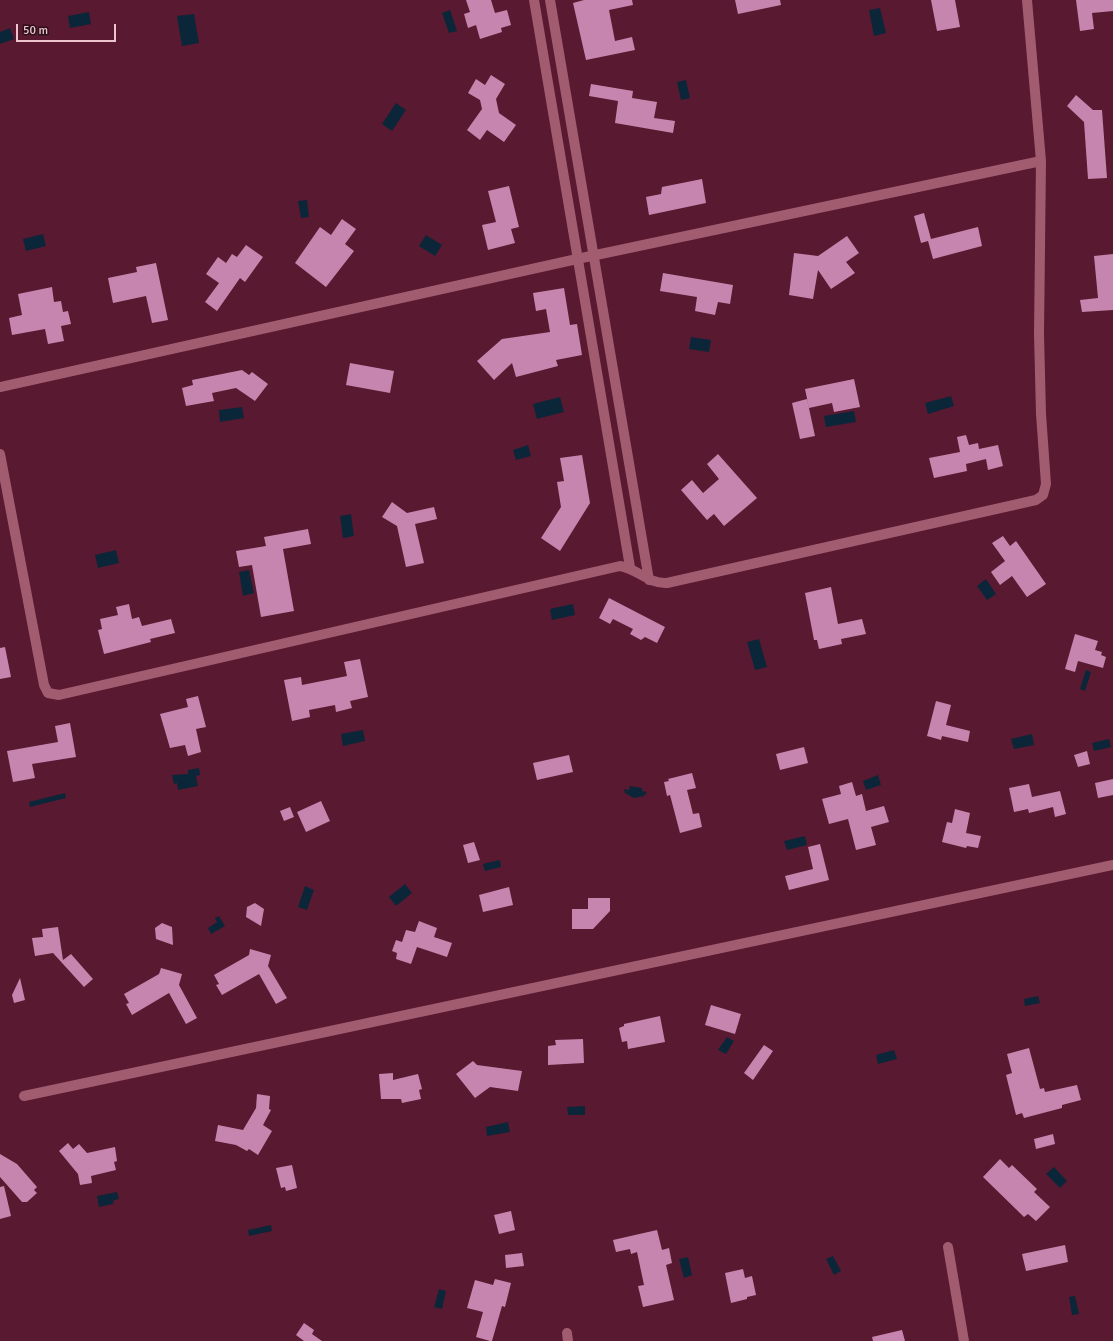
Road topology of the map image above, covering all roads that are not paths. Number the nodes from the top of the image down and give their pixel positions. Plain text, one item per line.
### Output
1 (534, 0) edge
2 (550, 0) edge
3 (1027, 0) edge
4 (1041, 161) junction
5 (593, 256) junction
6 (577, 259) junction
7 (0, 387) edge
8 (0, 454) edge
9 (630, 567) junction
10 (649, 580) junction
11 (1113, 865) edge
12 (24, 1096) dead end
13 (948, 1247) dead end
14 (964, 1341) edge

1 - 6 street
2 - 5 street
3 - 4 street
4 - 5 street
4 - 10 street
5 - 6 street
5 - 10 street
6 - 7 street
6 - 9 street
8 - 9 street
9 - 10 street
11 - 12 street
13 - 14 street

